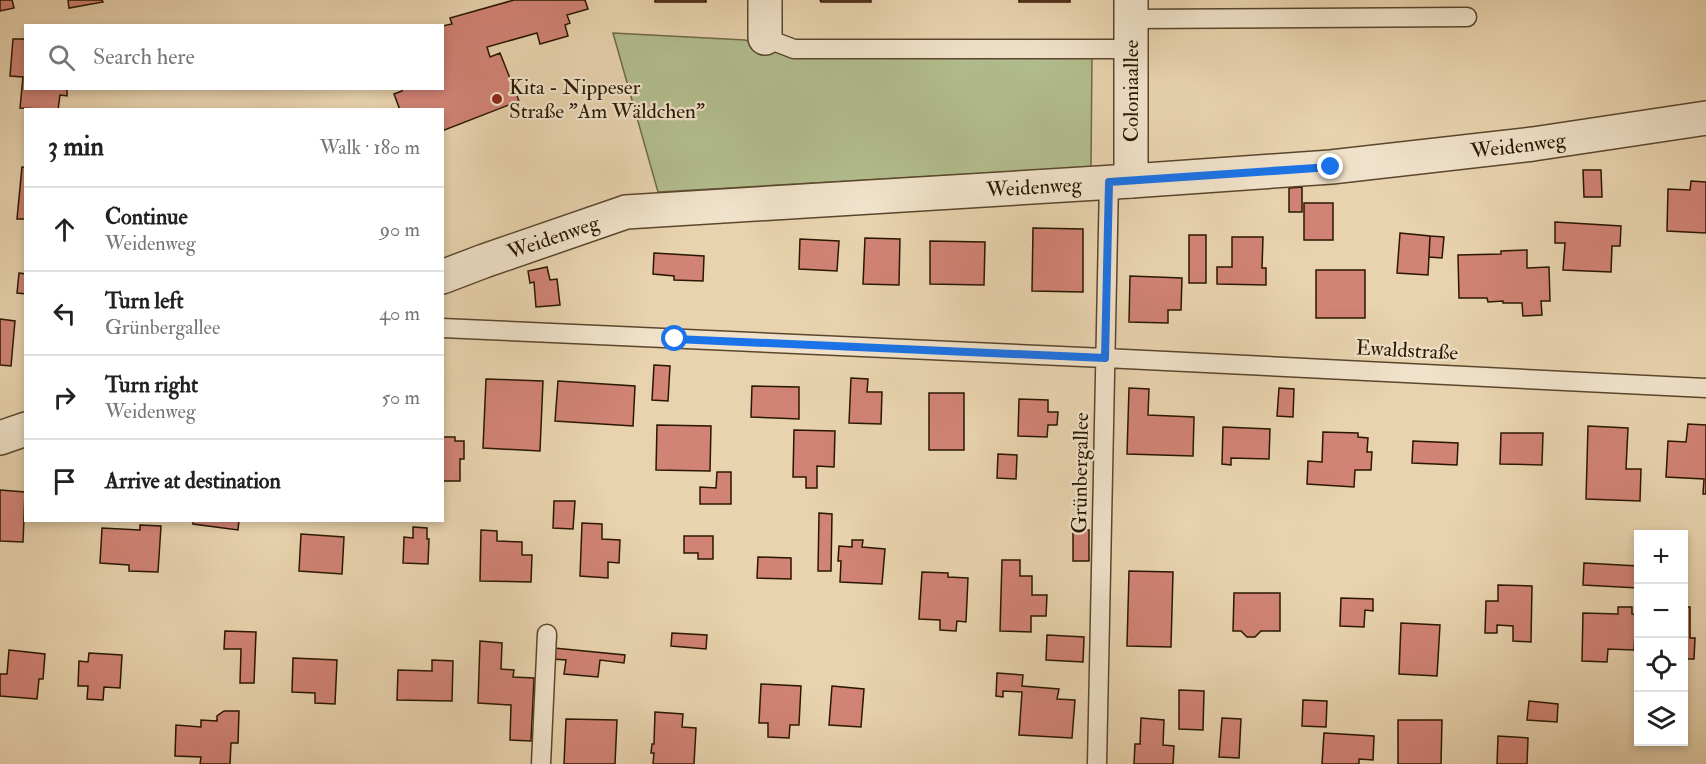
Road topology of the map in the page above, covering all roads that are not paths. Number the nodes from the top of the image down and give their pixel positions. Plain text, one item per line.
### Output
1 (765, 0) edge
2 (1467, 17) dead end
3 (1131, 23) edge
4 (765, 38) joint
5 (1706, 118) edge
6 (1120, 182) junction
7 (444, 276) edge
8 (444, 328) edge
9 (1105, 358) junction
10 (1706, 388) edge
11 (24, 430) edge
12 (0, 438) edge
13 (547, 634) dead end
14 (541, 764) edge
15 (1096, 764) edge

1 - 4 street
2 - 3 lane
3 - 4 lane
3 - 6 street, Coloniaallee
5 - 6 street, Weidenweg
6 - 7 street, Weidenweg
6 - 9 lane, Grünbergallee
8 - 9 lane
9 - 10 lane, Ewaldstraße
9 - 15 lane, Grünbergallee
11 - 12 street
13 - 14 lane

